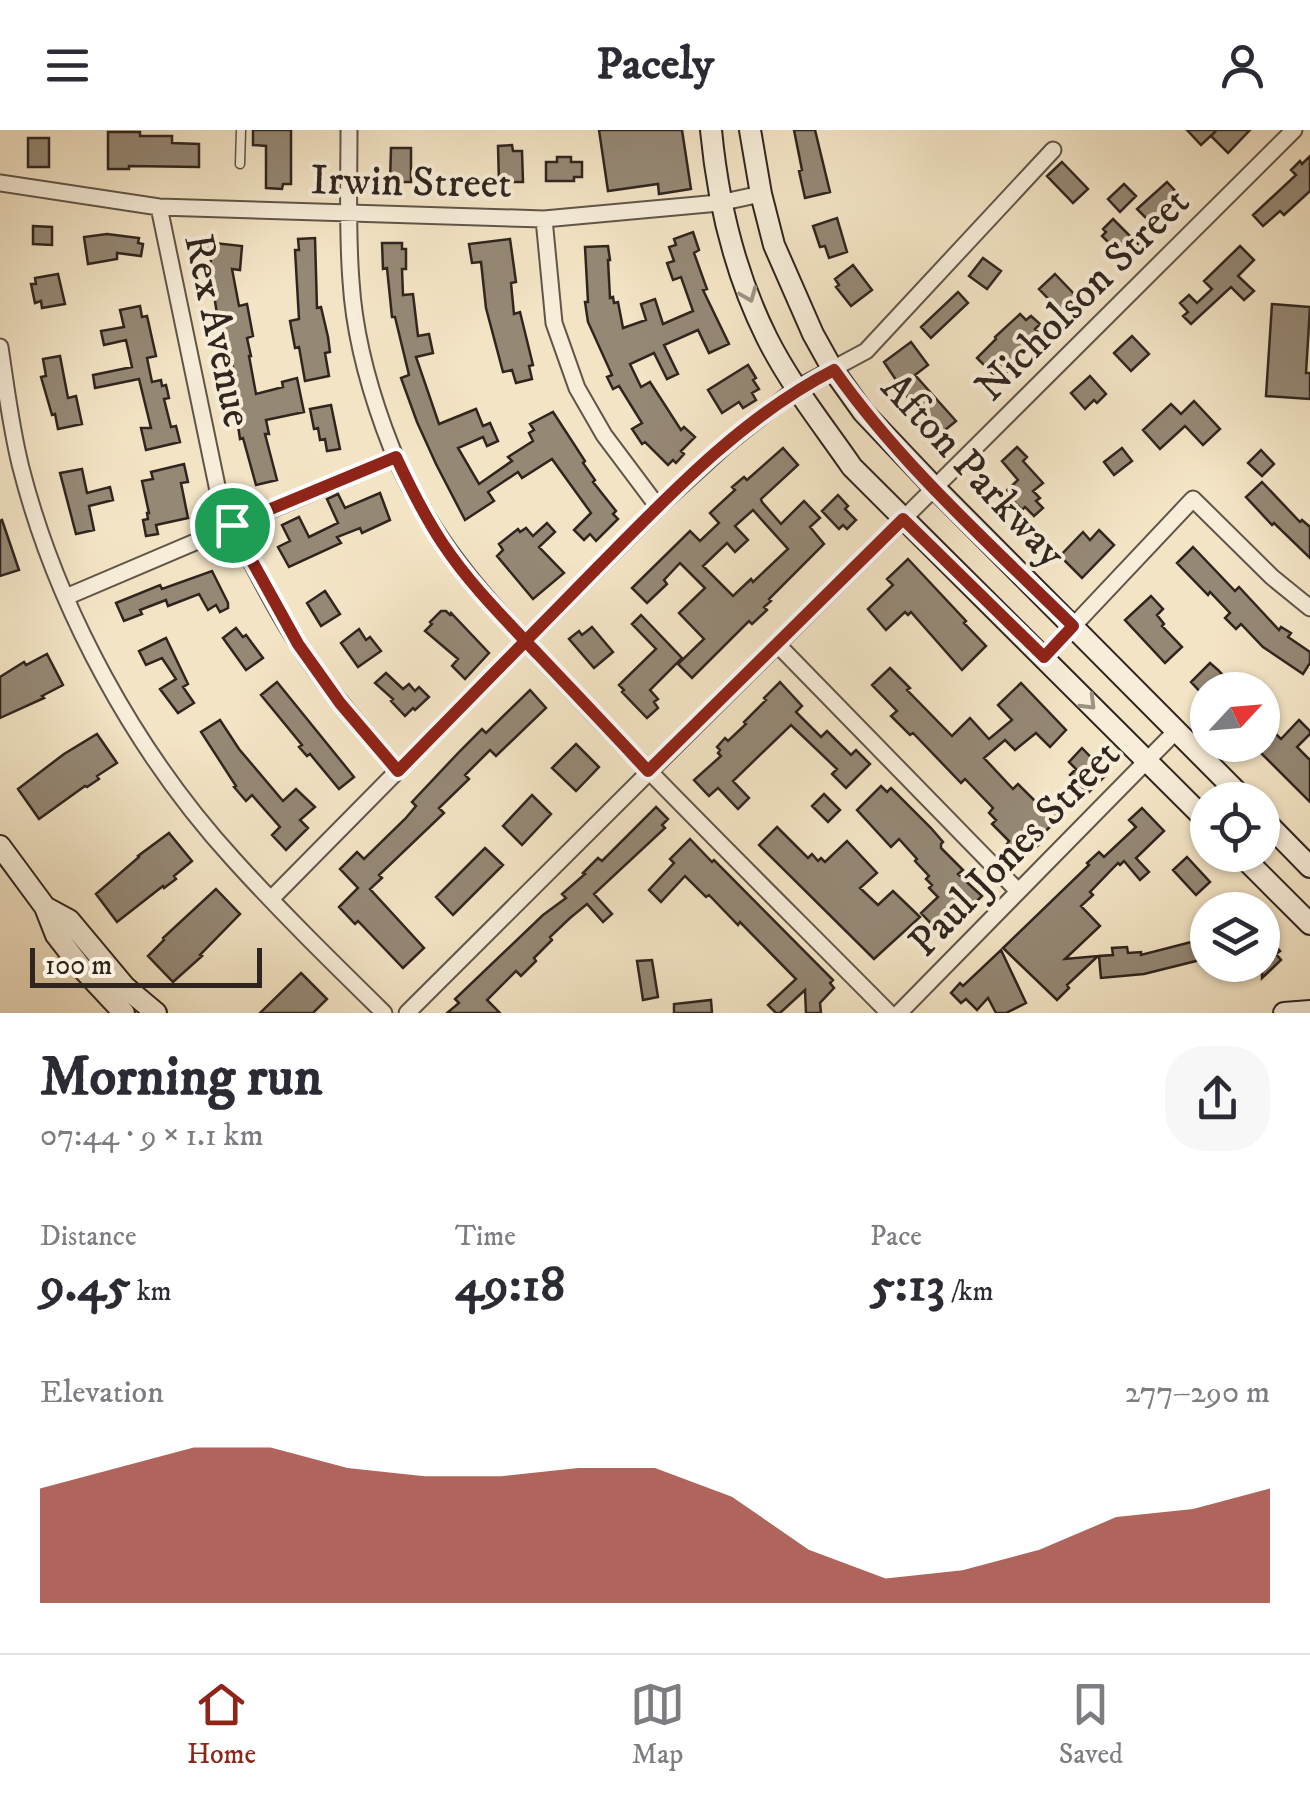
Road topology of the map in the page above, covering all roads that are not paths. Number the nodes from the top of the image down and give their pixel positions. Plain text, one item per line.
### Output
1 (242, 130) edge
2 (349, 130) edge
3 (710, 130) edge
4 (750, 130) edge
5 (1294, 130) edge
6 (1053, 150) dead end
7 (240, 164) dead end
8 (0, 183) edge
9 (761, 194) junction
10 (719, 203) junction
11 (159, 207) junction
12 (350, 214) junction
13 (544, 219) junction
14 (0, 348) edge
15 (834, 370) junction
16 (798, 388) junction
17 (396, 457) junction
18 (934, 488) junction
19 (658, 506) junction
20 (903, 519) junction
21 (232, 525) junction
22 (66, 598) junction
23 (1310, 608) edge
24 (1073, 626) junction
25 (525, 641) junction
26 (777, 644) junction
27 (1044, 657) junction
28 (1177, 730) junction
29 (1146, 761) junction
30 (398, 771) junction
31 (648, 771) junction
32 (1228, 782) edge
33 (1190, 804) edge
34 (1280, 837) edge
35 (0, 846) edge
36 (1310, 868) edge
37 (1258, 872) edge
38 (1018, 891) junction
39 (272, 898) junction
40 (45, 907) junction
41 (1310, 924) edge
42 (1310, 1012) edge
43 (124, 1013) edge
44 (156, 1013) edge
45 (384, 1013) edge
46 (407, 1013) edge
47 (889, 1013) edge
48 (899, 1013) edge
49 (1284, 1013) edge

1 - 7 lane
2 - 12 street
3 - 10 street, Afton Parkway
4 - 9 street, Afton Parkway
5 - 18 street, Nicholson Street
6 - 15 street
8 - 11 street, Irwin Street
9 - 10 street, Irwin Street
9 - 15 street, Afton Parkway
10 - 13 street, Irwin Street
10 -> 16 street, Afton Parkway
11 - 12 street, Irwin Street
11 - 21 street, Rex Avenue
12 - 13 street, Irwin Street
12 - 17 street
13 - 19 street
14 - 22 street
15 - 16 street
15 - 18 street, Afton Parkway
16 - 19 street
16 - 20 street, Afton Parkway
17 - 21 street
17 - 25 street
18 - 20 street, Nicholson Street
18 - 24 street, Afton Parkway
19 - 25 street
20 - 26 street, Nicholson Street
20 - 27 street, Afton Parkway
21 - 22 street
21 - 30 street, Rex Avenue
22 - 39 street
23 - 24 street
24 - 27 street
24 - 28 street, Afton Parkway
25 - 30 street
25 - 31 street
26 - 31 street, Nicholson Street
26 - 38 street
27 -> 29 street, Afton Parkway
28 - 29 street, Paul Jones Street
28 - 32 street, Afton Parkway
29 - 33 street, Afton Parkway
29 - 38 street, Paul Jones Street
30 - 39 street
31 - 46 street, Nicholson Street
31 - 47 street
34 - 36 street
35 - 40 street
37 - 41 street
38 - 48 street, Paul Jones Street
39 - 45 street
40 - 43 street
40 - 44 street
42 - 49 street

